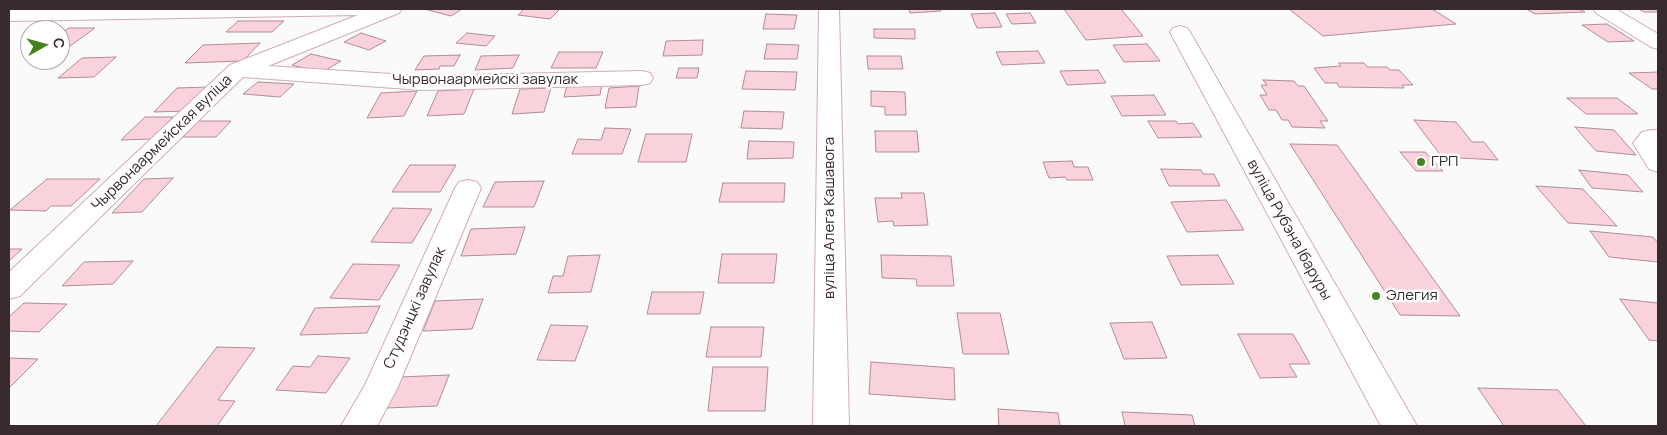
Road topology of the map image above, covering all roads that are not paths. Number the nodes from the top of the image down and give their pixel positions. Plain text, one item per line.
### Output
1 (392, 9) edge
2 (829, 9) edge
3 (1603, 9) edge
4 (148, 10) edge
5 (9, 15) edge
6 (1180, 32) dead end
7 (1658, 43) edge
8 (238, 70) junction
9 (642, 78) dead end
10 (1658, 137) edge
11 (1658, 164) edge
12 (468, 188) dead end
13 (9, 289) edge
14 (359, 426) edge
15 (831, 426) edge
16 (1400, 426) edge

1 - 4 street
1 - 8 street, Чырвонаармейская вуліца
2 - 15 street, вуліца Алега Кашавога
3 - 7 street
4 - 5 street
6 - 16 street, вуліца Рубэна Ібаруры
8 - 9 street, Чырвонаармейскі завулак
8 - 13 street, Чырвонаармейская вуліца
10 - 11 street
12 - 14 street, Студэнцкі завулак

